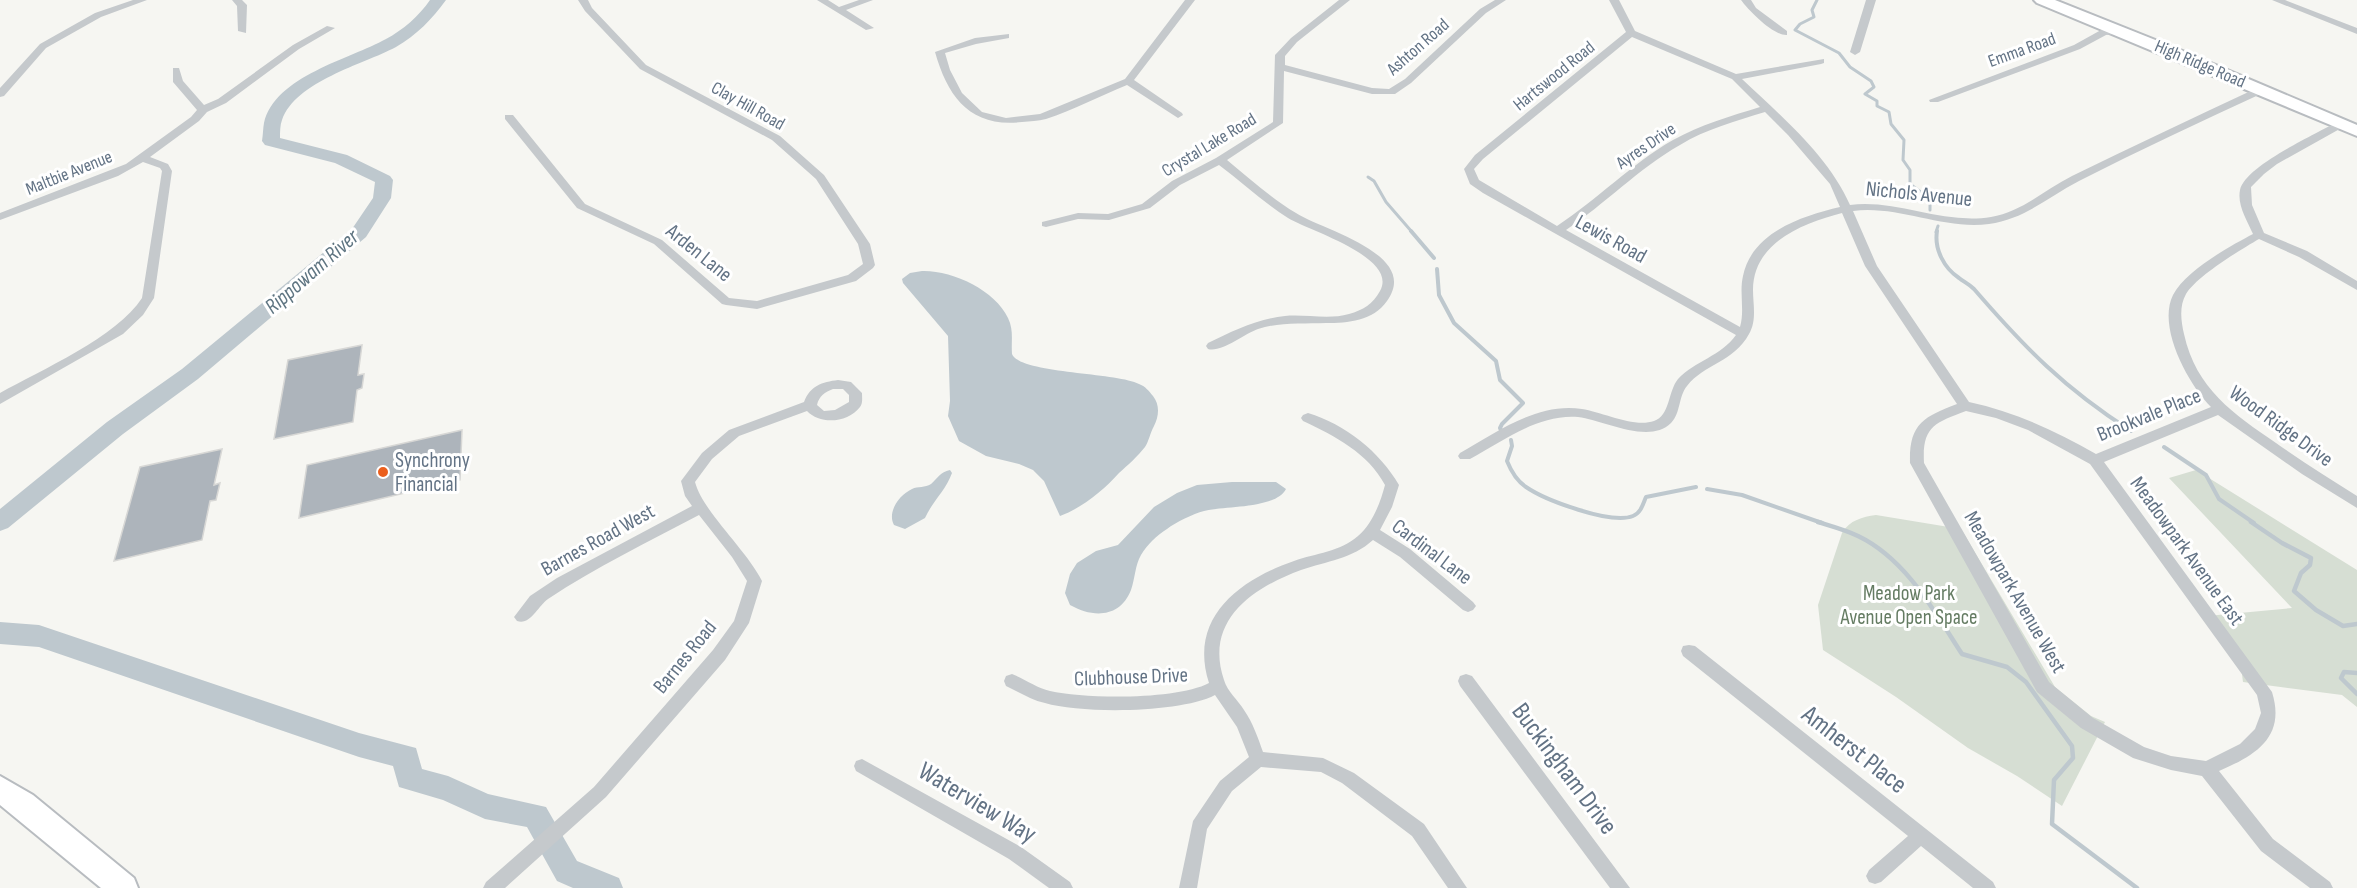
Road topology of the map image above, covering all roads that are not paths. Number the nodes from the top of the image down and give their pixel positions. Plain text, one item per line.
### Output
1 (142, 0) edge
2 (237, 0) edge
3 (583, 0) edge
4 (822, 0) edge
5 (868, 0) edge
6 (1190, 0) edge
7 (1345, 0) edge
8 (1501, 0) edge
9 (1614, 0) edge
10 (1746, 0) edge
11 (1871, 0) edge
12 (2042, 0) edge
13 (2277, 0) edge
14 (841, 9) junction
15 (330, 28) dead end
16 (869, 28) dead end
17 (243, 31) dead end
18 (2120, 31) junction
19 (2357, 31) edge
20 (1631, 33) junction
21 (1784, 33) dead end
22 (1006, 36) dead end
23 (1855, 52) dead end
24 (1821, 61) dead end
25 (1279, 67) junction
26 (176, 70) dead end
27 (1735, 77) junction
28 (1128, 81) junction
29 (2261, 90) junction
30 (0, 94) edge
31 (1934, 100) dead end
32 (1766, 109) junction
33 (203, 110) junction
34 (1178, 115) dead end
35 (509, 117) dead end
36 (2349, 128) edge
37 (141, 157) junction
38 (1220, 160) junction
39 (1469, 169) joint
40 (1846, 209) junction
41 (0, 217) edge
42 (1046, 224) dead end
43 (1557, 231) junction
44 (2259, 235) junction
45 (869, 265) joint
46 (2357, 286) edge
47 (1743, 334) junction
48 (1212, 346) dead end
49 (0, 399) edge
50 (810, 405) dead end
51 (1965, 406) junction
52 (2219, 409) junction
53 (1308, 418) dead end
54 (1465, 456) dead end
55 (2096, 460) junction
56 (2357, 503) edge
57 (701, 507) junction
58 (1370, 531) junction
59 (1468, 606) dead end
60 (522, 617) dead end
61 (1689, 651) dead end
62 (1012, 681) dead end
63 (1466, 681) dead end
64 (1218, 686) junction
65 (1258, 759) junction
66 (862, 766) dead end
67 (2207, 769) junction
68 (0, 789) edge
69 (1921, 836) junction
70 (1875, 876) dead end
71 (123, 888) edge
72 (492, 888) edge
73 (1064, 888) edge
74 (1188, 888) edge
75 (1458, 888) edge
76 (1621, 888) edge
77 (1988, 888) edge
78 (2324, 888) edge

1 - 30 street
2 - 17 street
3 - 45 street, Clay Hill Road
4 - 14 street
5 - 14 street
6 - 28 street
7 - 25 street, Crystal Lake Road
8 - 25 street, Ashton Road
9 - 20 street
10 - 21 street
11 - 23 street
12 - 18 main road, High Ridge Road
13 - 19 street
14 - 16 street
15 - 33 street, Maltbie Avenue
18 - 29 main road, High Ridge Road
18 - 31 street, Emma Road
20 - 27 street
20 - 39 street, Hartswood Road
22 - 28 street
24 - 27 street
25 - 38 street, Crystal Lake Road
26 - 33 street
27 - 32 street
28 - 34 street
29 - 36 main road, High Ridge Road
29 - 40 street, Nichols Avenue
32 - 40 street
32 - 43 street, Ayres Drive
33 - 37 street, Maltbie Avenue
35 - 45 street, Arden Lane
36 - 44 street
37 - 41 street, Maltbie Avenue
37 - 49 street
38 - 42 street, Crystal Lake Road
38 - 48 street
39 - 43 street, Lewis Road
40 - 47 street, Nichols Avenue
40 - 51 street
43 - 47 street, Lewis Road
44 - 46 street
44 - 52 street, Wood Ridge Drive
47 - 54 street
50 - 57 street, Barnes Road
51 - 55 street, Meadowpark Avenue East
51 - 67 street, Meadowpark Avenue West
52 - 55 street, Brookvale Place
52 - 56 street, Wood Ridge Drive
53 - 58 street
55 - 67 street, Meadowpark Avenue East
57 - 60 street, Barnes Road West
57 - 72 street, Barnes Road
58 - 59 street, Cardinal Lane
58 - 64 street
61 - 69 street, Amherst Place
62 - 64 street, Clubhouse Drive
63 - 76 street, Buckingham Drive
64 - 65 street
65 - 74 street
65 - 75 street
66 - 73 street, Waterview Way
67 - 78 street
68 - 71 main road
69 - 70 street
69 - 77 street, Amherst Place

